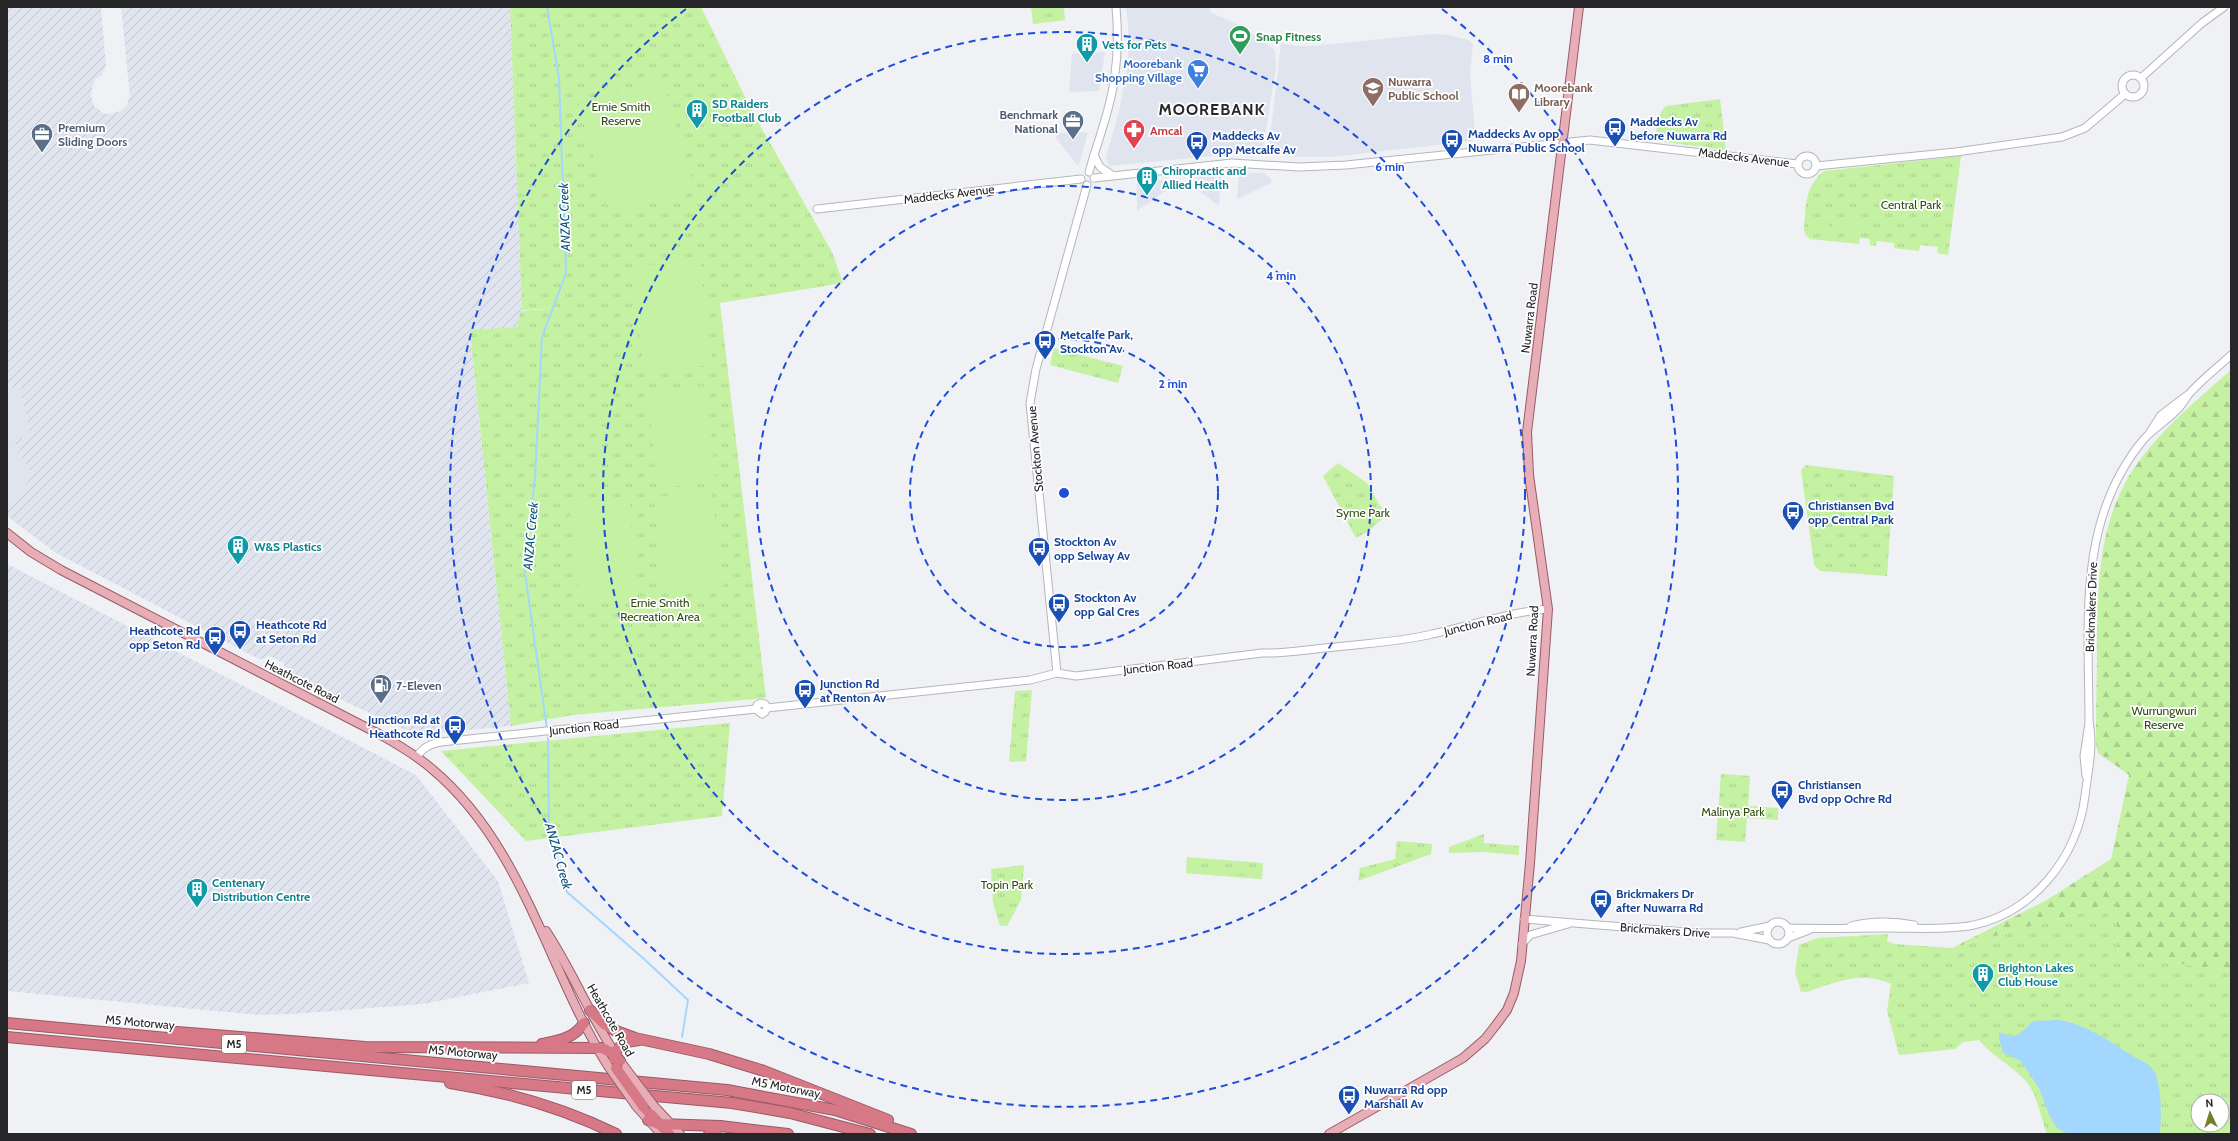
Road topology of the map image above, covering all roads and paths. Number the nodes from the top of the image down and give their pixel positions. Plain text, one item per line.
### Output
1 (1116, 7) edge
2 (1579, 7) edge
3 (2224, 7) edge
4 (2141, 78) junction
5 (2125, 94) junction
6 (1563, 142) junction
7 (1094, 155) junction
8 (1797, 164) junction
9 (1816, 166) junction
10 (1091, 175) junction
11 (1113, 175) junction
12 (1081, 179) junction
13 (1087, 184) junction
14 (817, 209) dead end
15 (2231, 355) edge
16 (7, 533) edge
17 (1548, 609) junction
18 (1057, 672) junction
19 (417, 756) junction
20 (532, 910) junction
21 (1524, 919) junction
22 (1572, 923) junction
23 (1770, 926) junction
24 (1788, 928) junction
25 (1810, 929) junction
26 (1733, 933) junction
27 (1788, 938) junction
28 (1769, 940) junction
29 (1522, 944) junction
30 (590, 1010) junction
31 (7, 1022) edge
32 (584, 1023) junction
33 (51, 1027) junction
34 (7, 1037) edge
35 (645, 1040) junction
36 (522, 1047) junction
37 (596, 1047) junction
38 (616, 1062) junction
39 (328, 1066) junction
40 (640, 1106) junction
41 (648, 1120) joint
42 (720, 1126) junction
43 (661, 1129) edge
44 (670, 1129) edge
45 (616, 1134) edge
46 (680, 1134) edge
47 (709, 1134) edge
48 (788, 1134) edge
49 (870, 1134) edge
50 (911, 1134) edge
51 (920, 1134) edge
52 (1329, 1134) edge

1 - 7 street
2 - 6 main road, Nuwarra Road
3 - 4 street
4 - 5 street
4 - 5 street
5 - 9 street
6 - 8 street, Maddecks Avenue
6 - 11 street, Maddecks Avenue
6 - 17 main road, Nuwarra Road
7 - 10 street
7 - 11 street
8 - 9 street
8 - 9 street
10 - 11 street, Maddecks Avenue
10 - 12 street
10 - 13 street
12 - 13 street
12 - 14 street, Maddecks Avenue
13 - 18 street, Stockton Avenue
15 - 25 street, Brickmakers Drive
16 - 19 main road, Heathcote Road
17 - 18 street, Junction Road
17 - 21 main road, Nuwarra Road
18 - 19 street, Junction Road
19 - 20 main road, Heathcote Road
20 - 30 main road, Heathcote Road
20 - 32 main road, Heathcote Road
21 - 22 street, Brickmakers Drive
21 - 29 main road, Nuwarra Road
22 - 26 street, Brickmakers Drive
22 - 29 street
23 - 24 street
23 - 26 street, Brickmakers Drive
23 - 28 street
24 - 25 street, Brickmakers Drive
24 - 27 street
25 - 27 street, Brickmakers Drive
26 - 28 street, Brickmakers Drive
27 - 28 street
29 - 52 main road, Nuwarra Road
30 - 35 highway
30 - 38 main road, Heathcote Road
31 - 33 highway, M5 Motorway / M5
32 - 36 highway
32 - 37 main road, Heathcote Road
33 - 36 highway
33 - 50 highway, M5 Motorway / M5
34 - 39 highway, M5 Motorway / M5
35 - 38 highway
35 - 51 highway
36 - 37 highway
37 - 38 highway
38 - 40 highway, bridge
38 - 44 main road, Heathcote Road, bridge
39 - 45 highway
39 - 49 highway, M5 Motorway / M5
40 - 41 main road
40 - 43 highway
41 - 43 highway
42 - 44 highway
42 - 47 highway
42 - 48 highway
43 - 44 highway
44 - 46 main road, Heathcote Road

